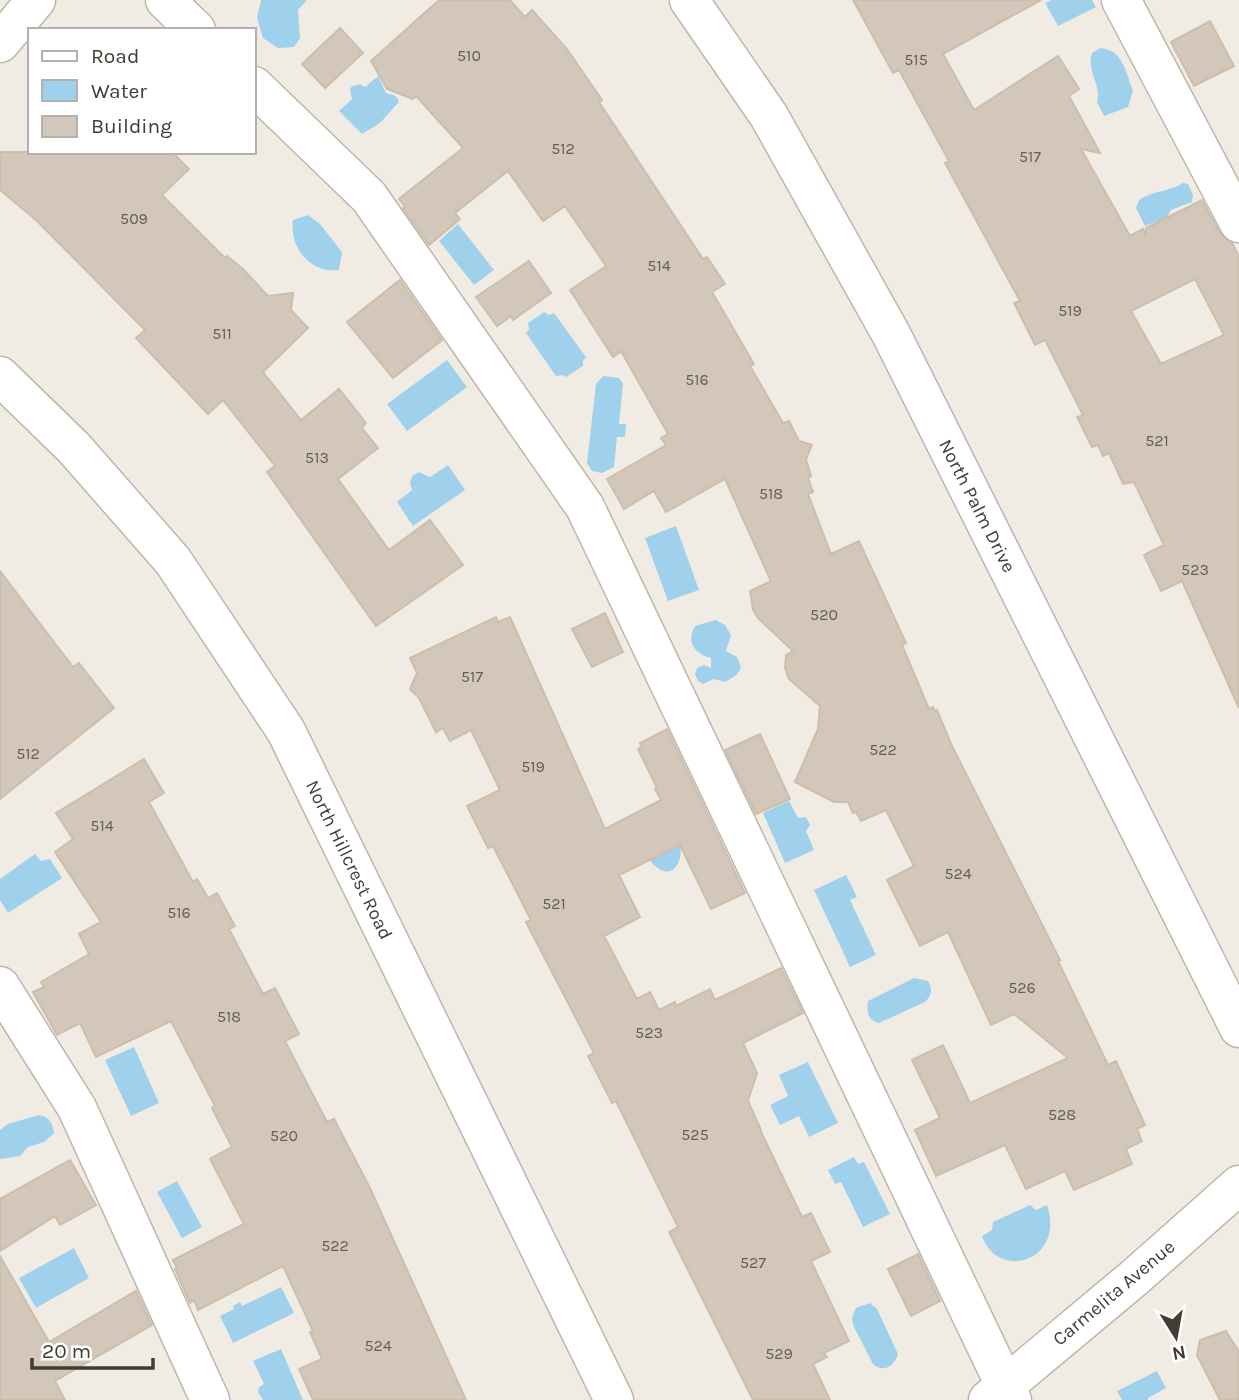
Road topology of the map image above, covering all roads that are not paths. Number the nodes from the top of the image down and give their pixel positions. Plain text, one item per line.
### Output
1 (36, 0) edge
2 (165, 0) edge
3 (689, 0) edge
4 (1121, 0) edge
5 (194, 28) edge
6 (0, 43) edge
7 (256, 88) edge
8 (1239, 223) edge
9 (0, 376) edge
10 (0, 986) edge
11 (1239, 1028) edge
12 (1239, 1185) edge
13 (1002, 1395) edge
14 (210, 1400) edge
15 (614, 1400) edge

1 - 6 street
2 - 5 street
3 - 11 street, North Palm Drive
4 - 8 street
7 - 13 street
9 - 15 street, North Hillcrest Road
10 - 14 street
12 - 13 street, Carmelita Avenue

